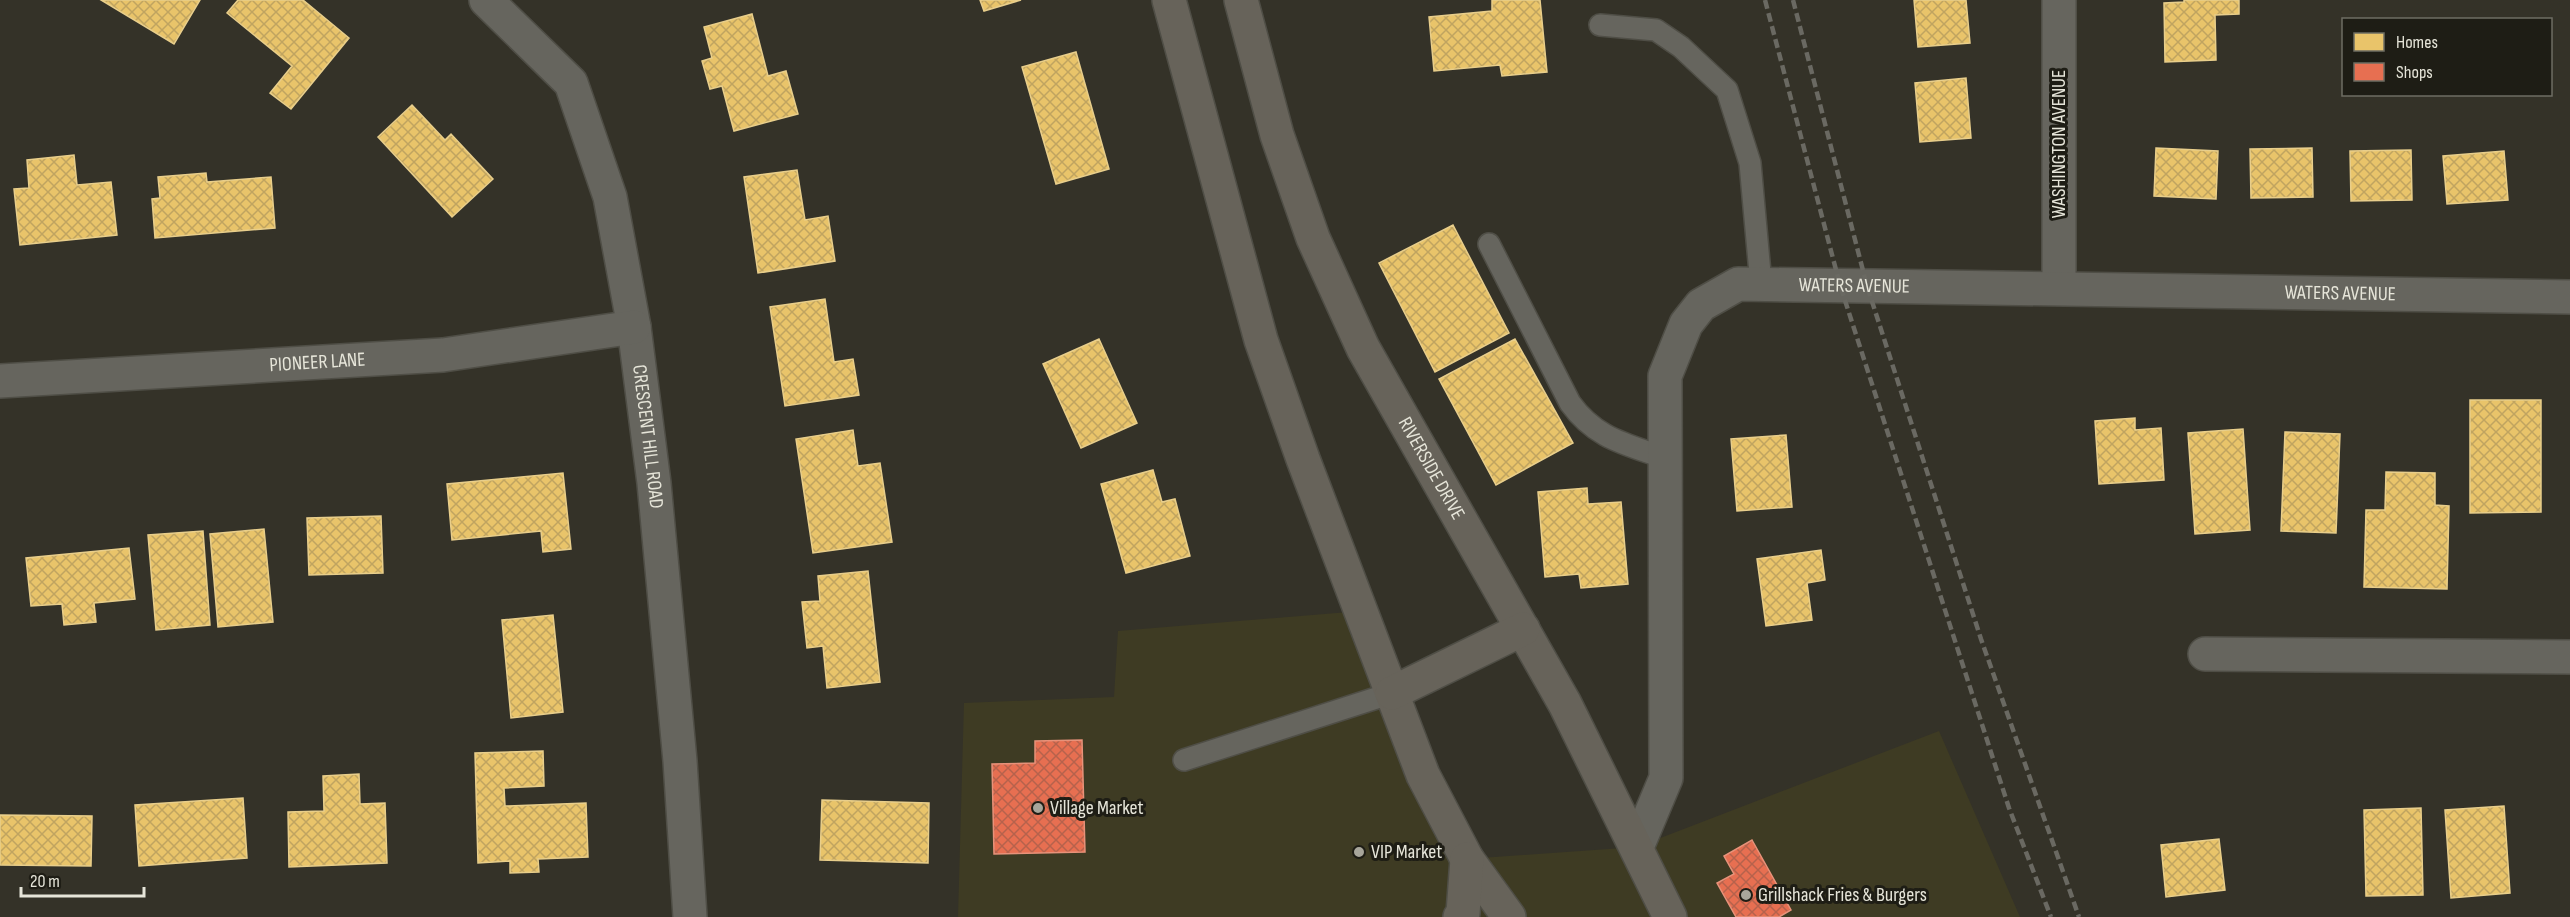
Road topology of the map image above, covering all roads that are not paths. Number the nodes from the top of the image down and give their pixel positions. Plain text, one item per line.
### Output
1 (486, 0) edge
2 (1169, 0) edge
3 (1241, 0) edge
4 (2059, 0) edge
5 (1600, 25) dead end
6 (1489, 244) dead end
7 (1761, 284) junction
8 (2059, 288) junction
9 (2570, 297) edge
10 (634, 327) junction
11 (0, 381) edge
12 (1665, 458) junction
13 (1523, 629) junction
14 (2205, 654) dead end
15 (2570, 657) edge
16 (1392, 693) junction
17 (1184, 760) dead end
18 (1637, 847) junction
19 (1467, 860) junction
20 (690, 917) edge
21 (1460, 917) edge
22 (1509, 917) edge
23 (1670, 917) edge

1 - 10 street, CRESCENT HILL ROAD
2 - 16 street
3 - 13 street, RIVERSIDE DRIVE
4 - 8 street, WASHINGTON AVENUE
5 - 7 lane
6 - 12 lane
7 - 8 street, WATERS AVENUE
7 - 12 street, WATERS AVENUE
8 - 9 street, WATERS AVENUE
10 - 11 street, PIONEER LANE
10 - 20 street, CRESCENT HILL ROAD
12 - 18 street, WATERS AVENUE
13 - 16 street
13 - 18 street, RIVERSIDE DRIVE
14 - 15 street
16 - 17 lane
16 - 19 street
18 - 23 street, RIVERSIDE DRIVE
19 - 21 street
19 - 22 street

